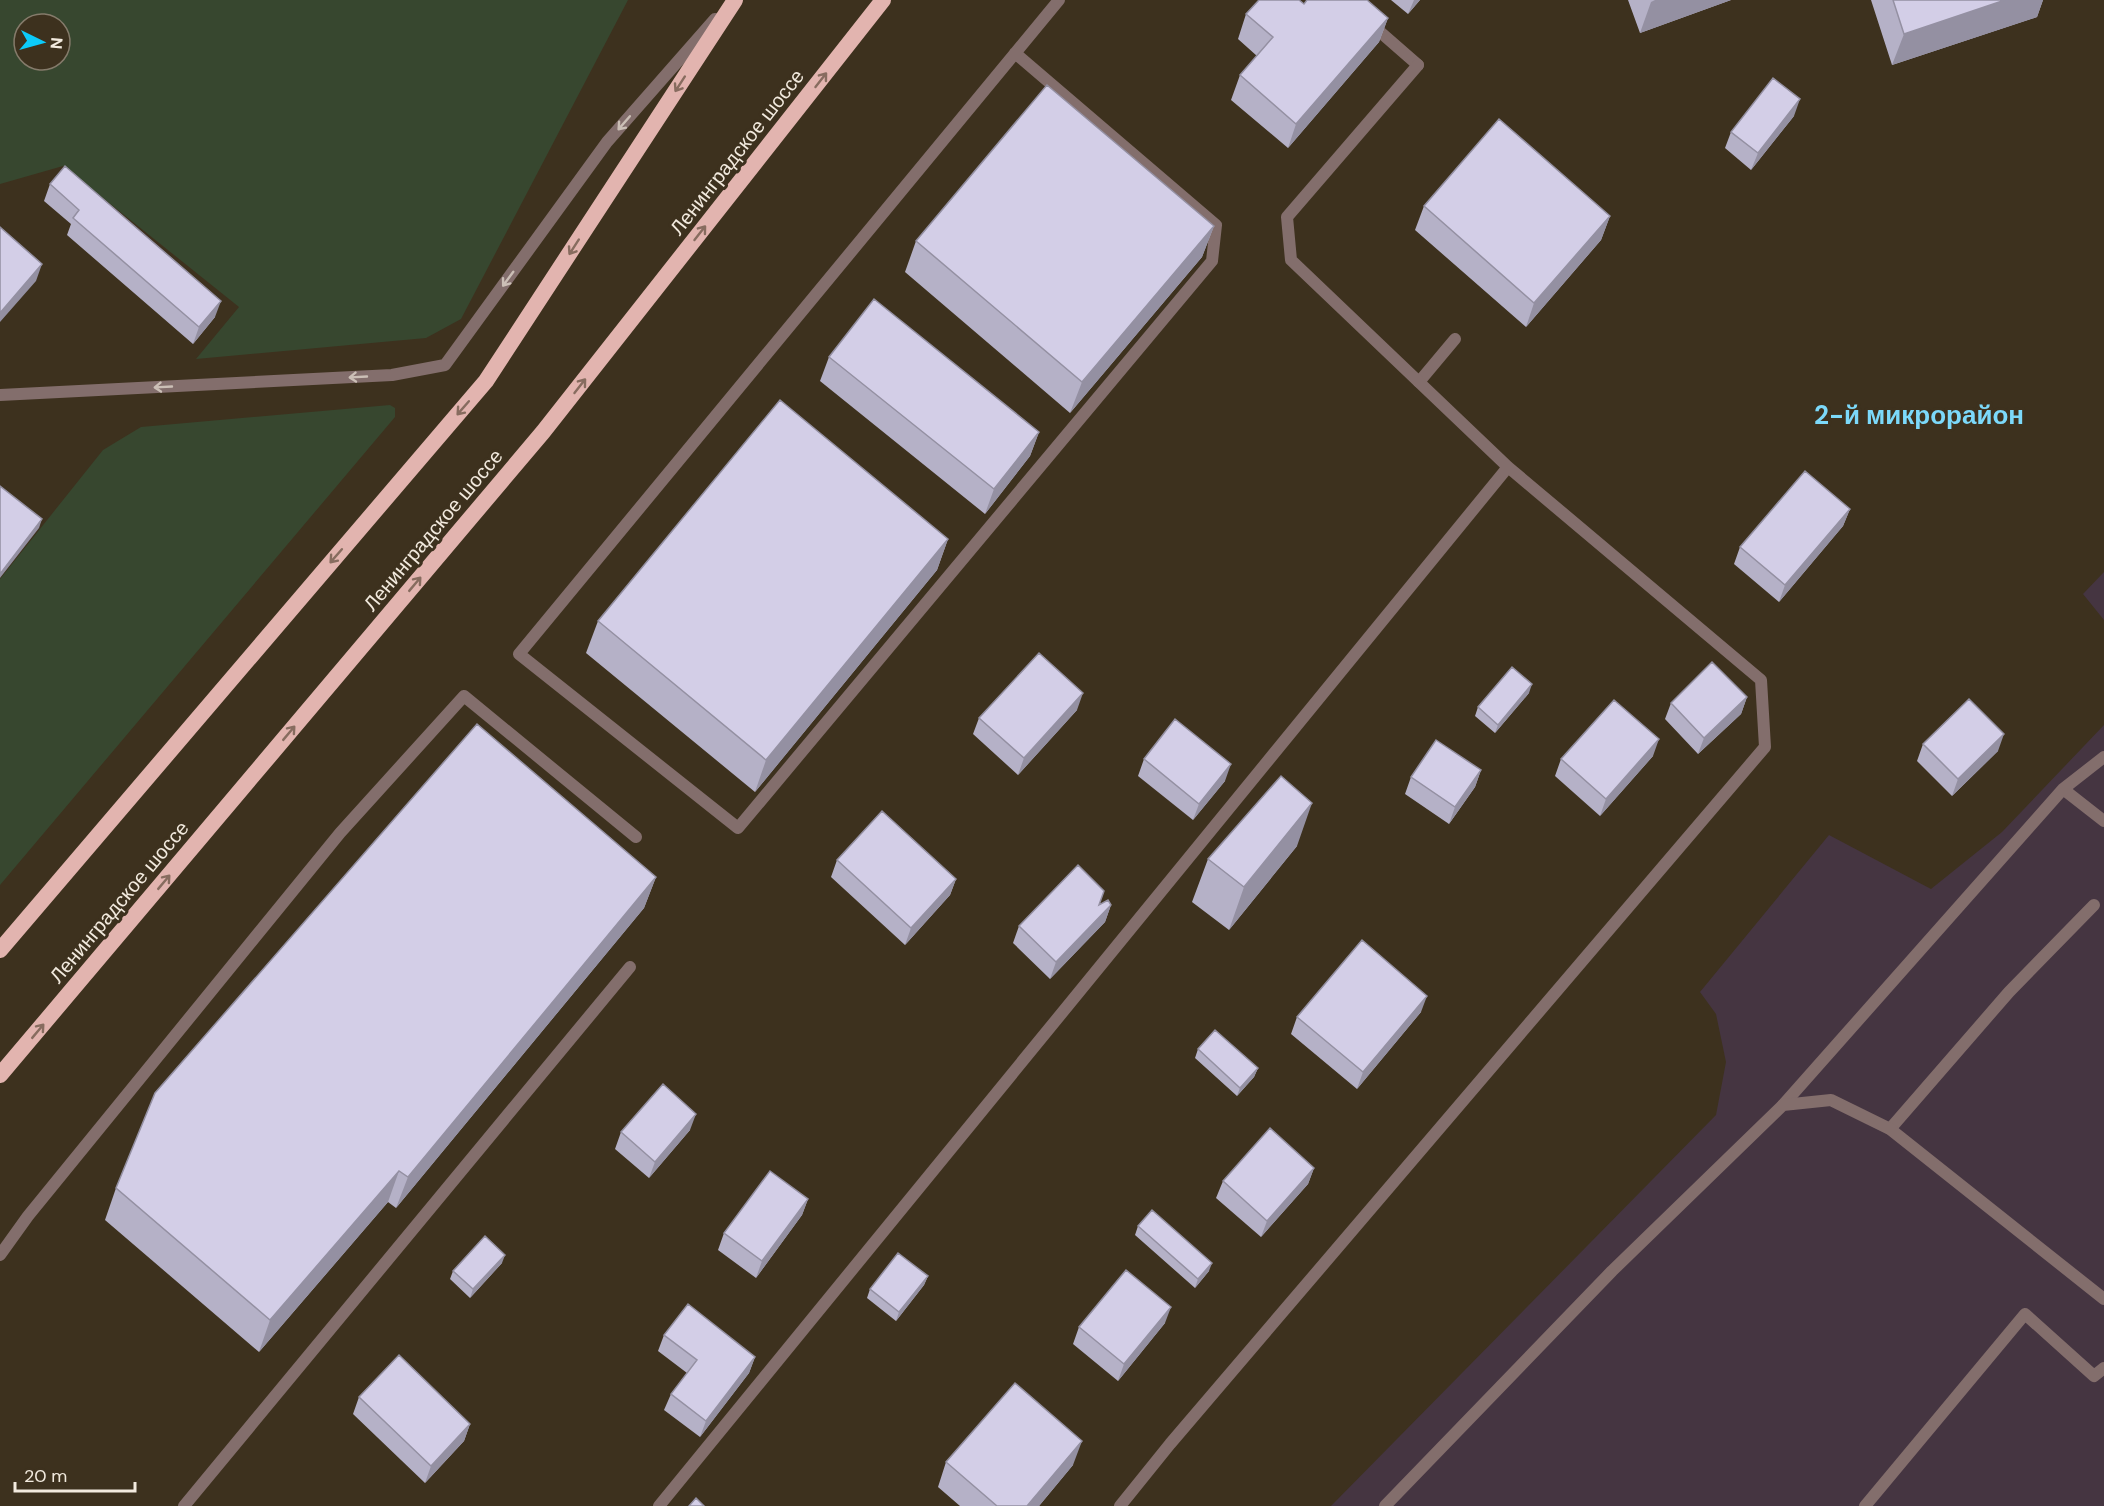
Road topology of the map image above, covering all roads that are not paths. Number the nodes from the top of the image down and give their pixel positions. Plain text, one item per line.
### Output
1 (734, 0) edge
2 (883, 0) edge
3 (1059, 0) edge
4 (1360, 14) edge
5 (1016, 53) junction
6 (1455, 339) dead end
7 (1419, 382) junction
8 (0, 395) edge
9 (1508, 467) junction
10 (2104, 757) edge
11 (2063, 789) junction
12 (2104, 821) edge
13 (636, 837) dead end
14 (2094, 905) dead end
15 (0, 950) edge
16 (630, 967) dead end
17 (0, 1075) edge
18 (1783, 1105) junction
19 (1890, 1129) junction
20 (0, 1255) edge
21 (2104, 1299) edge
22 (2104, 1368) edge
23 (184, 1506) edge
24 (659, 1506) edge
25 (1120, 1506) edge
26 (1385, 1506) edge
27 (1865, 1506) edge

1 -> 8 street
1 -> 15 highway
17 -> 2 highway, Ленинградское шоссе
3 - 5 street
4 - 7 street
5 - 5 street
6 - 7 street
7 - 9 street
9 - 24 street
9 - 25 street
10 - 11 street
11 - 12 street
11 - 18 street
13 - 20 street
14 - 19 street
16 - 23 street
18 - 19 street
18 - 26 street
19 - 21 street
22 - 27 street

